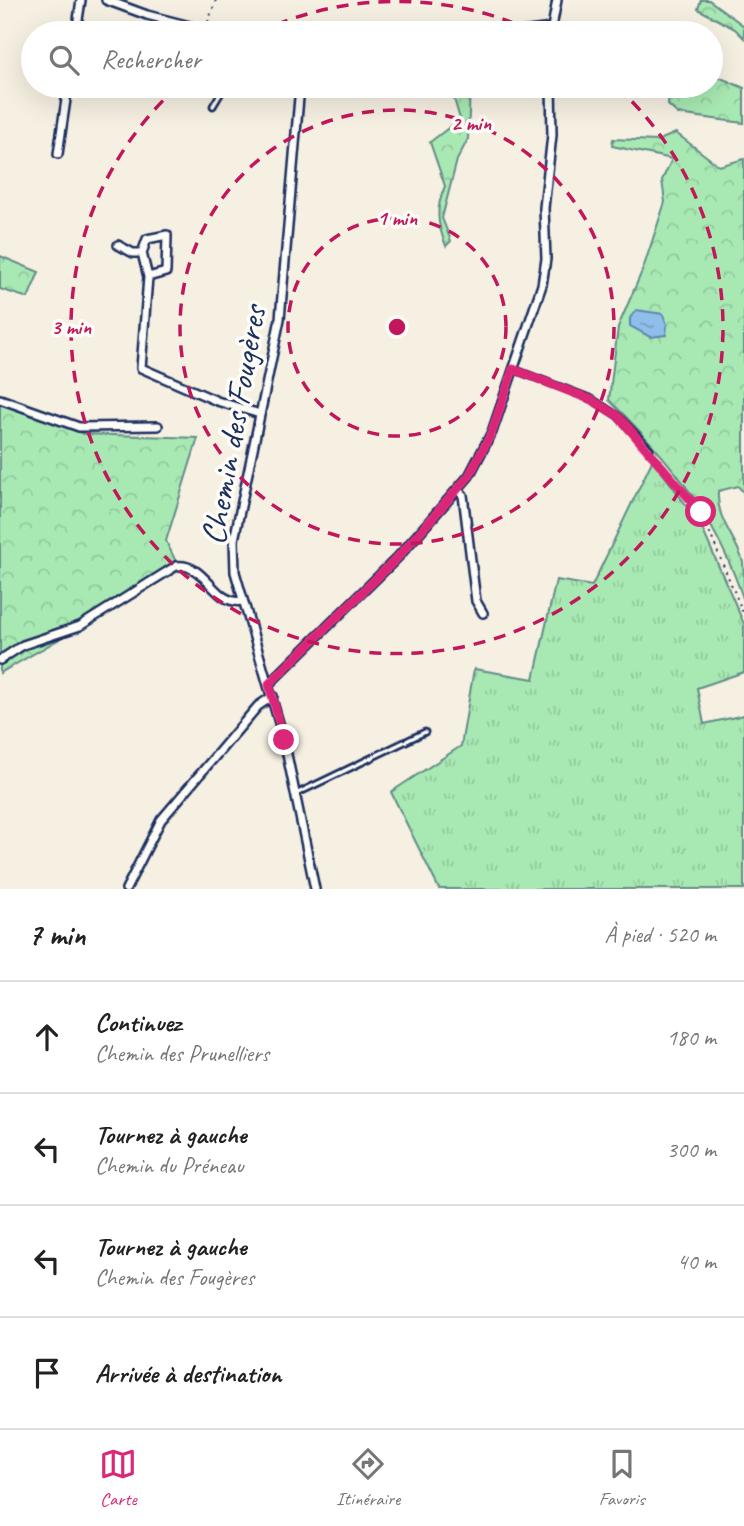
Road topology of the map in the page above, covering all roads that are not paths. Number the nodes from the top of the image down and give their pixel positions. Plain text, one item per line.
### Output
1 (81, 0) edge
2 (106, 0) edge
3 (557, 0) edge
4 (78, 21) edge
5 (170, 21) edge
6 (554, 21) edge
7 (66, 98) edge
8 (218, 98) edge
9 (299, 98) edge
10 (551, 98) edge
11 (213, 106) dead end
12 (58, 155) dead end
13 (118, 245) dead end
14 (142, 253) junction
15 (148, 277) junction
16 (513, 369) junction
17 (0, 399) edge
18 (260, 414) junction
19 (158, 426) dead end
20 (650, 449) road end
21 (458, 490) junction
22 (242, 601) junction
23 (482, 613) dead end
24 (0, 660) edge
25 (269, 684) junction
26 (273, 696) junction
27 (425, 732) dead end
28 (296, 794) junction
29 (126, 889) edge
30 (315, 889) edge

1 - 4 street
2 - 5 street
3 - 6 street
7 - 12 street
8 - 11 lane
9 - 18 street, Chemin des Fougères
10 - 16 street
13 - 14 street
14 - 15 street
14 - 15 street
15 - 18 street
16 - 20 lane
16 - 21 street
17 - 19 street
18 - 22 street, Chemin des Fougères
21 - 23 street
21 - 25 street
22 - 24 street
22 - 25 street, Chemin des Fougères
25 - 26 street, Chemin des Fougères
26 - 28 street, Chemin des Fougères
26 - 29 street
27 - 28 lane
28 - 30 street, Chemin des Fougères

